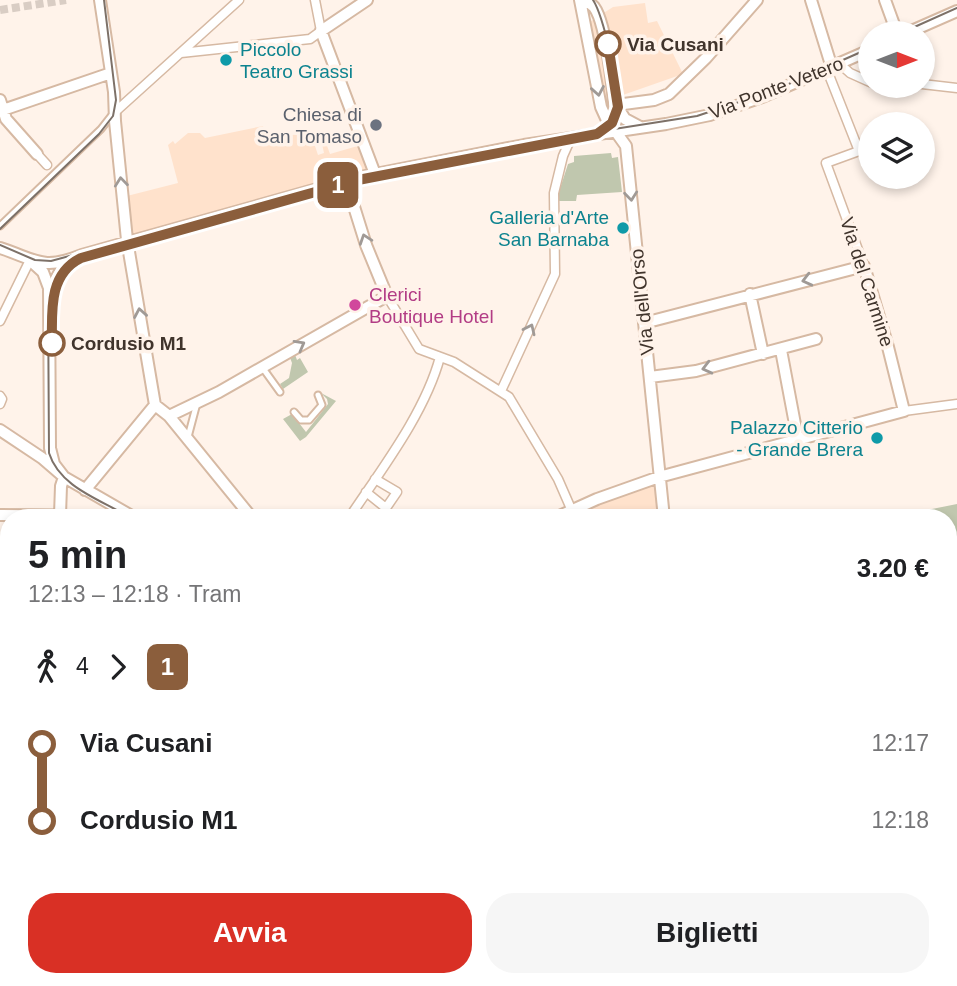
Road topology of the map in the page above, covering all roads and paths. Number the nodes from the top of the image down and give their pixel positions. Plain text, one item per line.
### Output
1 (100, 0) edge
2 (239, 0) edge
3 (315, 0) edge
4 (367, 0) edge
5 (580, 0) edge
6 (757, 0) edge
7 (811, 0) edge
8 (885, 0) edge
9 (591, 3) edge
10 (957, 11) edge
11 (893, 21) edge
12 (934, 21) edge
13 (321, 31) junction
14 (181, 54) junction
15 (858, 56) edge
16 (833, 67) junction
17 (111, 73) junction
18 (858, 77) edge
19 (935, 85) edge
20 (957, 88) edge
21 (616, 105) junction
22 (1, 107) edge
23 (115, 112) junction
24 (640, 128) junction
25 (615, 131) junction
26 (571, 138) junction
27 (37, 153) joint
28 (47, 165) dead end
29 (375, 174) junction
30 (346, 181) junction
31 (0, 226) edge
32 (128, 242) junction
33 (0, 248) edge
34 (30, 260) junction
35 (67, 262) junction
36 (864, 266) junction
37 (750, 294) junction
38 (387, 296) junction
39 (50, 311) junction
40 (0, 321) edge
41 (644, 323) junction
42 (816, 340) dead end
43 (781, 350) junction
44 (762, 354) junction
45 (440, 357) junction
46 (262, 367) junction
47 (650, 377) junction
48 (501, 391) junction
49 (280, 392) dead end
50 (318, 394) dead end
51 (0, 396) edge
52 (198, 402) junction
53 (0, 404) edge
54 (957, 404) edge
55 (155, 405) junction
56 (904, 411) junction
57 (295, 412) dead end
58 (169, 416) junction
59 (0, 430) edge
60 (187, 440) junction
61 (798, 440) junction
62 (64, 477) junction
63 (659, 477) junction
64 (375, 479) junction
65 (85, 490) junction
66 (366, 492) junction
67 (59, 509) edge
68 (119, 509) edge
69 (243, 509) edge
70 (355, 509) edge
71 (571, 509) edge
72 (576, 509) edge
73 (663, 509) edge

1 - 17 street
2 - 14 street
3 - 13 street
4 - 13 street
5 -> 25 street
6 - 21 street
7 - 16 street
8 - 11 street
9 - 21 street
10 - 12 street
13 - 14 street
13 - 29 street
14 - 23 street
15 - 16 street, Via Ponte Vetero
16 - 18 street
16 - 24 street, Via Ponte Vetero
16 - 36 street, Via del Carmine
17 - 22 street
17 - 23 street
19 - 20 street
21 - 24 street
21 - 25 street
22 - 27 street
23 - 31 lane
32 -> 23 street
24 - 25 street, Via Ponte Vetero
25 - 26 street, Via Ponte Vetero
25 -> 41 street, Via dell'Orso
26 - 29 street, Via Ponte Vetero
48 -> 26 street
27 - 28 street
29 - 30 street, Via Ponte Vetero
30 - 32 street, Via Ponte Vetero
38 -> 30 street
32 - 35 street, Via Ponte Vetero
55 -> 32 street
33 - 34 street
34 - 35 street
34 - 39 street
34 - 40 street
35 - 39 street
36 -> 37 street
36 - 56 street, Via del Carmine
37 - 41 street
37 - 44 street
38 - 45 street
46 -> 38 street
39 - 62 street
41 - 47 street, Via dell'Orso
42 - 43 street
43 - 44 street
43 - 61 street
44 -> 47 street
45 - 48 street
45 - 64 street
46 - 49 lane
46 - 52 street
47 - 63 street, Via dell'Orso
48 - 71 street
50 - 57 lane
51 - 53 street
52 - 58 street
52 - 60 lane
54 - 56 street
55 - 58 street
55 - 65 street
56 - 61 street
58 - 60 street
59 - 62 street
60 - 69 street
61 - 63 street
62 - 65 street
62 - 67 street
63 - 72 street
63 - 73 street, Via dell'Orso
64 - 66 street
64 - 66 street
65 - 68 street
66 - 70 street

